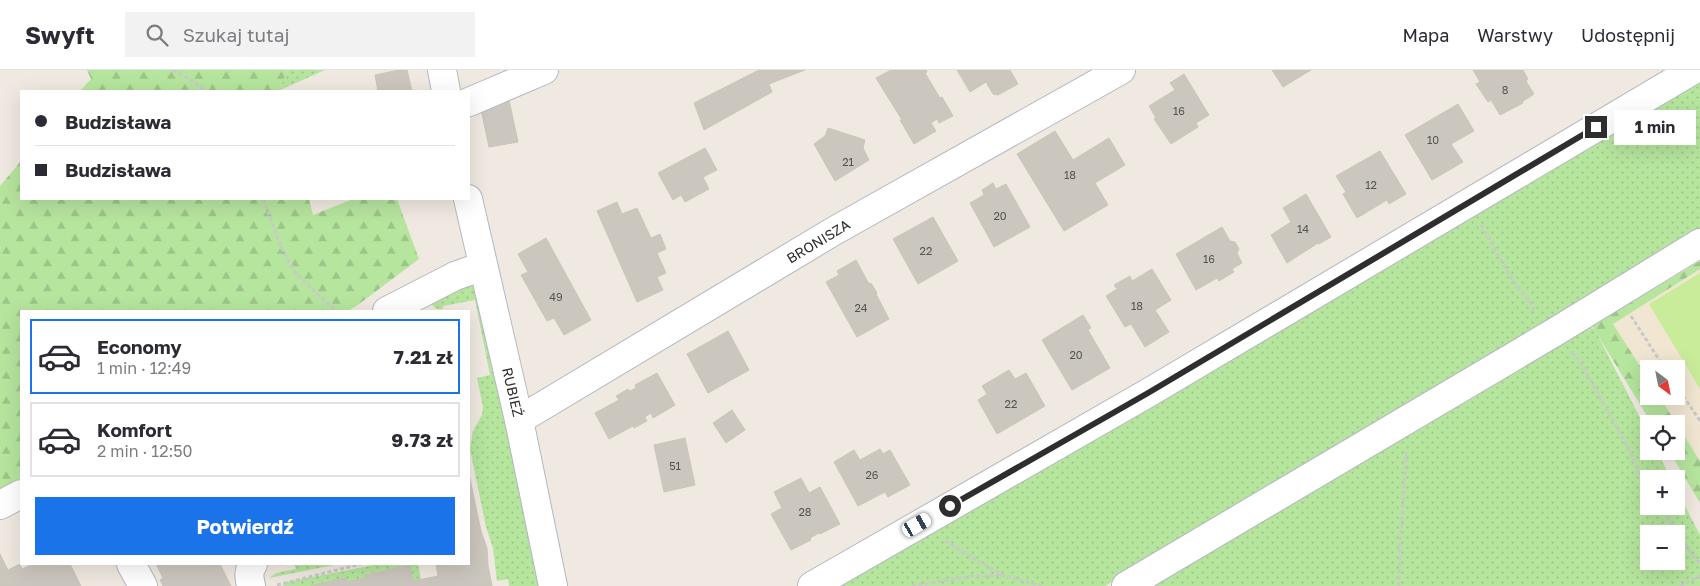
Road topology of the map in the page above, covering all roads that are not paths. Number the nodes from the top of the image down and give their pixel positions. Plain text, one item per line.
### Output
1 (442, 70) edge
2 (544, 70) edge
3 (1121, 70) edge
4 (1693, 70) edge
5 (446, 90) edge
6 (470, 102) edge
7 (468, 200) edge
8 (1700, 244) edge
9 (483, 266) junction
10 (389, 310) edge
11 (520, 420) junction
12 (20, 495) edge
13 (0, 505) edge
14 (132, 565) edge
15 (252, 565) edge
16 (142, 586) edge
17 (251, 586) edge
18 (553, 586) edge
19 (812, 586) edge
20 (1126, 586) edge

1 - 5 street
2 - 6 street
3 - 11 street, BRONISZA
4 - 19 street
7 - 9 street, RUBIEŻ
8 - 20 street
9 - 10 street
9 - 11 street, RUBIEŻ
11 - 18 street, RUBIEŻ
12 - 13 street
14 - 16 street
15 - 17 street

